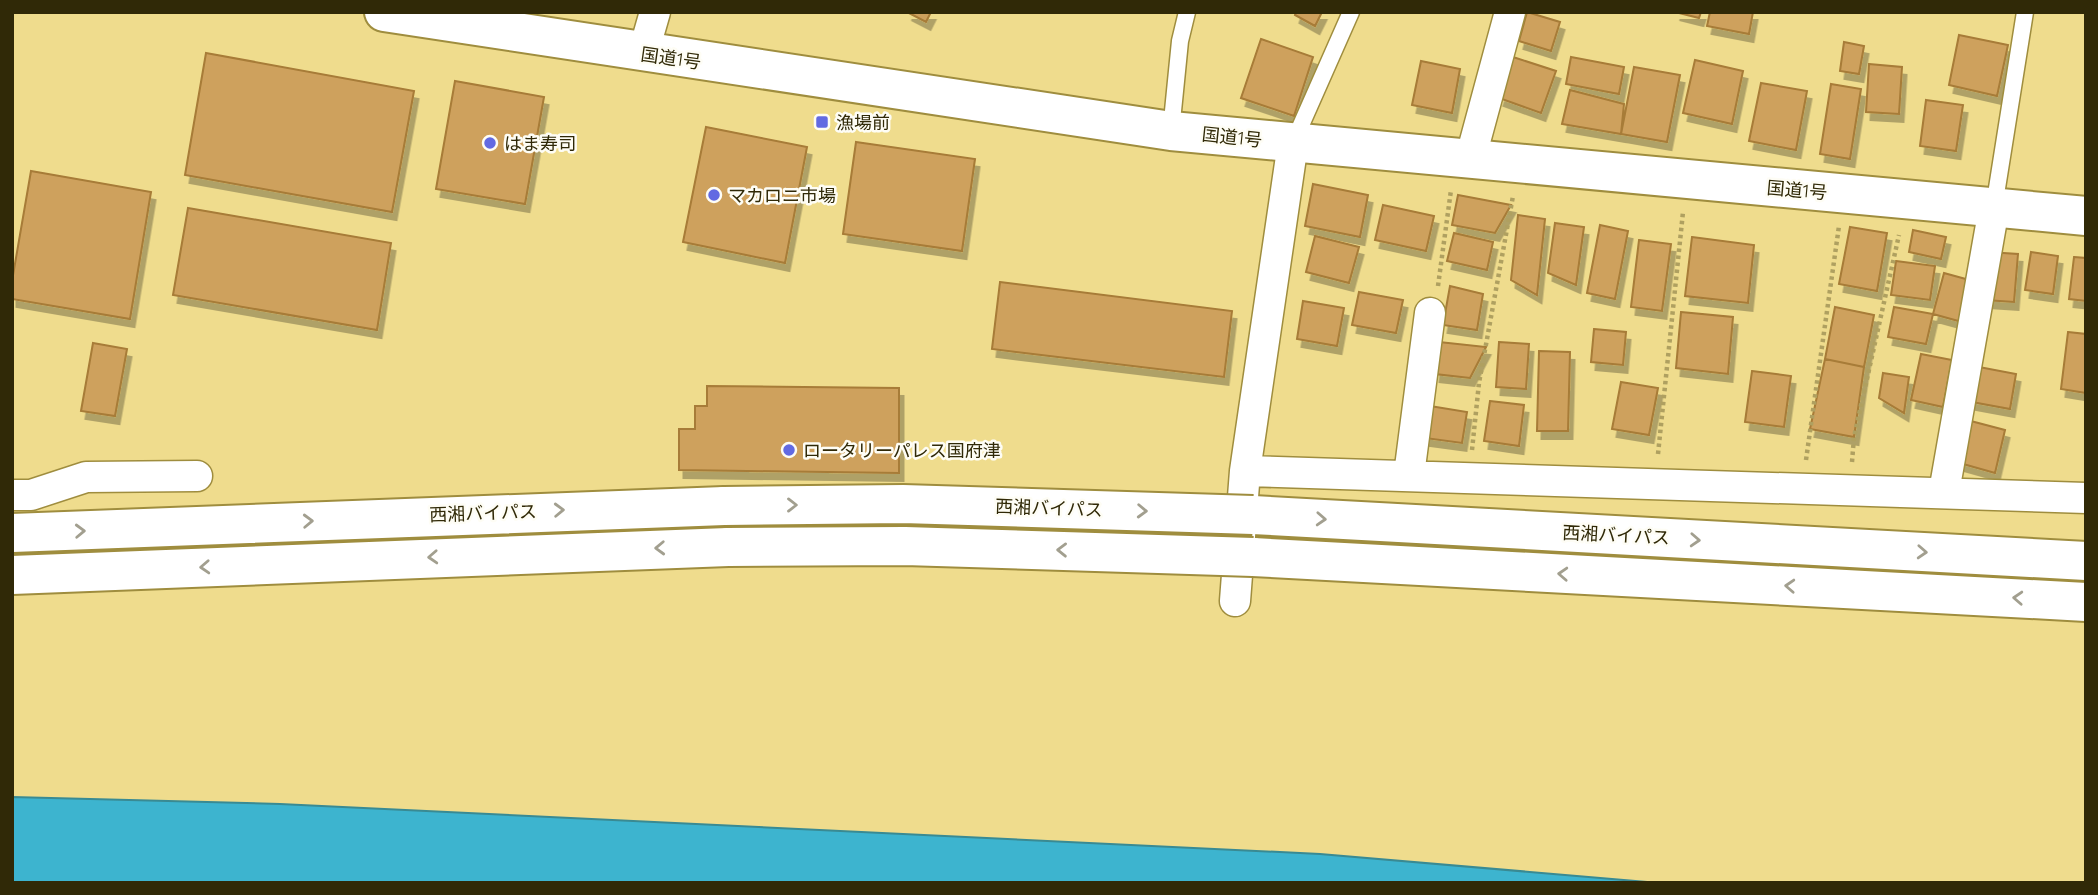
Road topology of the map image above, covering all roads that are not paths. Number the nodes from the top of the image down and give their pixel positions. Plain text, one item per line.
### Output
1 (384, 12) edge
2 (655, 12) edge
3 (1187, 12) edge
4 (1351, 12) edge
5 (1510, 12) edge
6 (2025, 12) edge
7 (643, 54) junction
8 (1171, 131) junction
9 (1293, 143) junction
10 (1463, 159) junction
11 (1994, 208) junction
12 (2086, 216) edge
13 (1430, 313) road end
14 (1245, 471) junction
15 (1409, 475) junction
16 (197, 476) dead end
17 (1944, 492) junction
18 (12, 495) edge
19 (2086, 498) edge
20 (12, 533) edge
21 (2086, 561) edge
22 (12, 575) edge
23 (1235, 601) dead end
24 (2086, 602) edge

1 - 7 highway, 国道1号
2 - 7 street
3 - 8 lane
4 - 9 lane
5 - 10 street
6 - 11 lane
7 - 8 highway, 国道1号
8 - 9 highway, 国道1号
9 - 10 highway, 国道1号
9 - 14 street
10 - 11 highway, 国道1号
11 - 12 highway, 国道1号
11 - 17 street
13 - 15 street
14 - 15 street
14 - 23 street
15 - 17 street
16 - 18 street
17 - 19 street
20 -> 21 highway, 西湘バイパス, bridge
24 -> 22 highway, bridge

